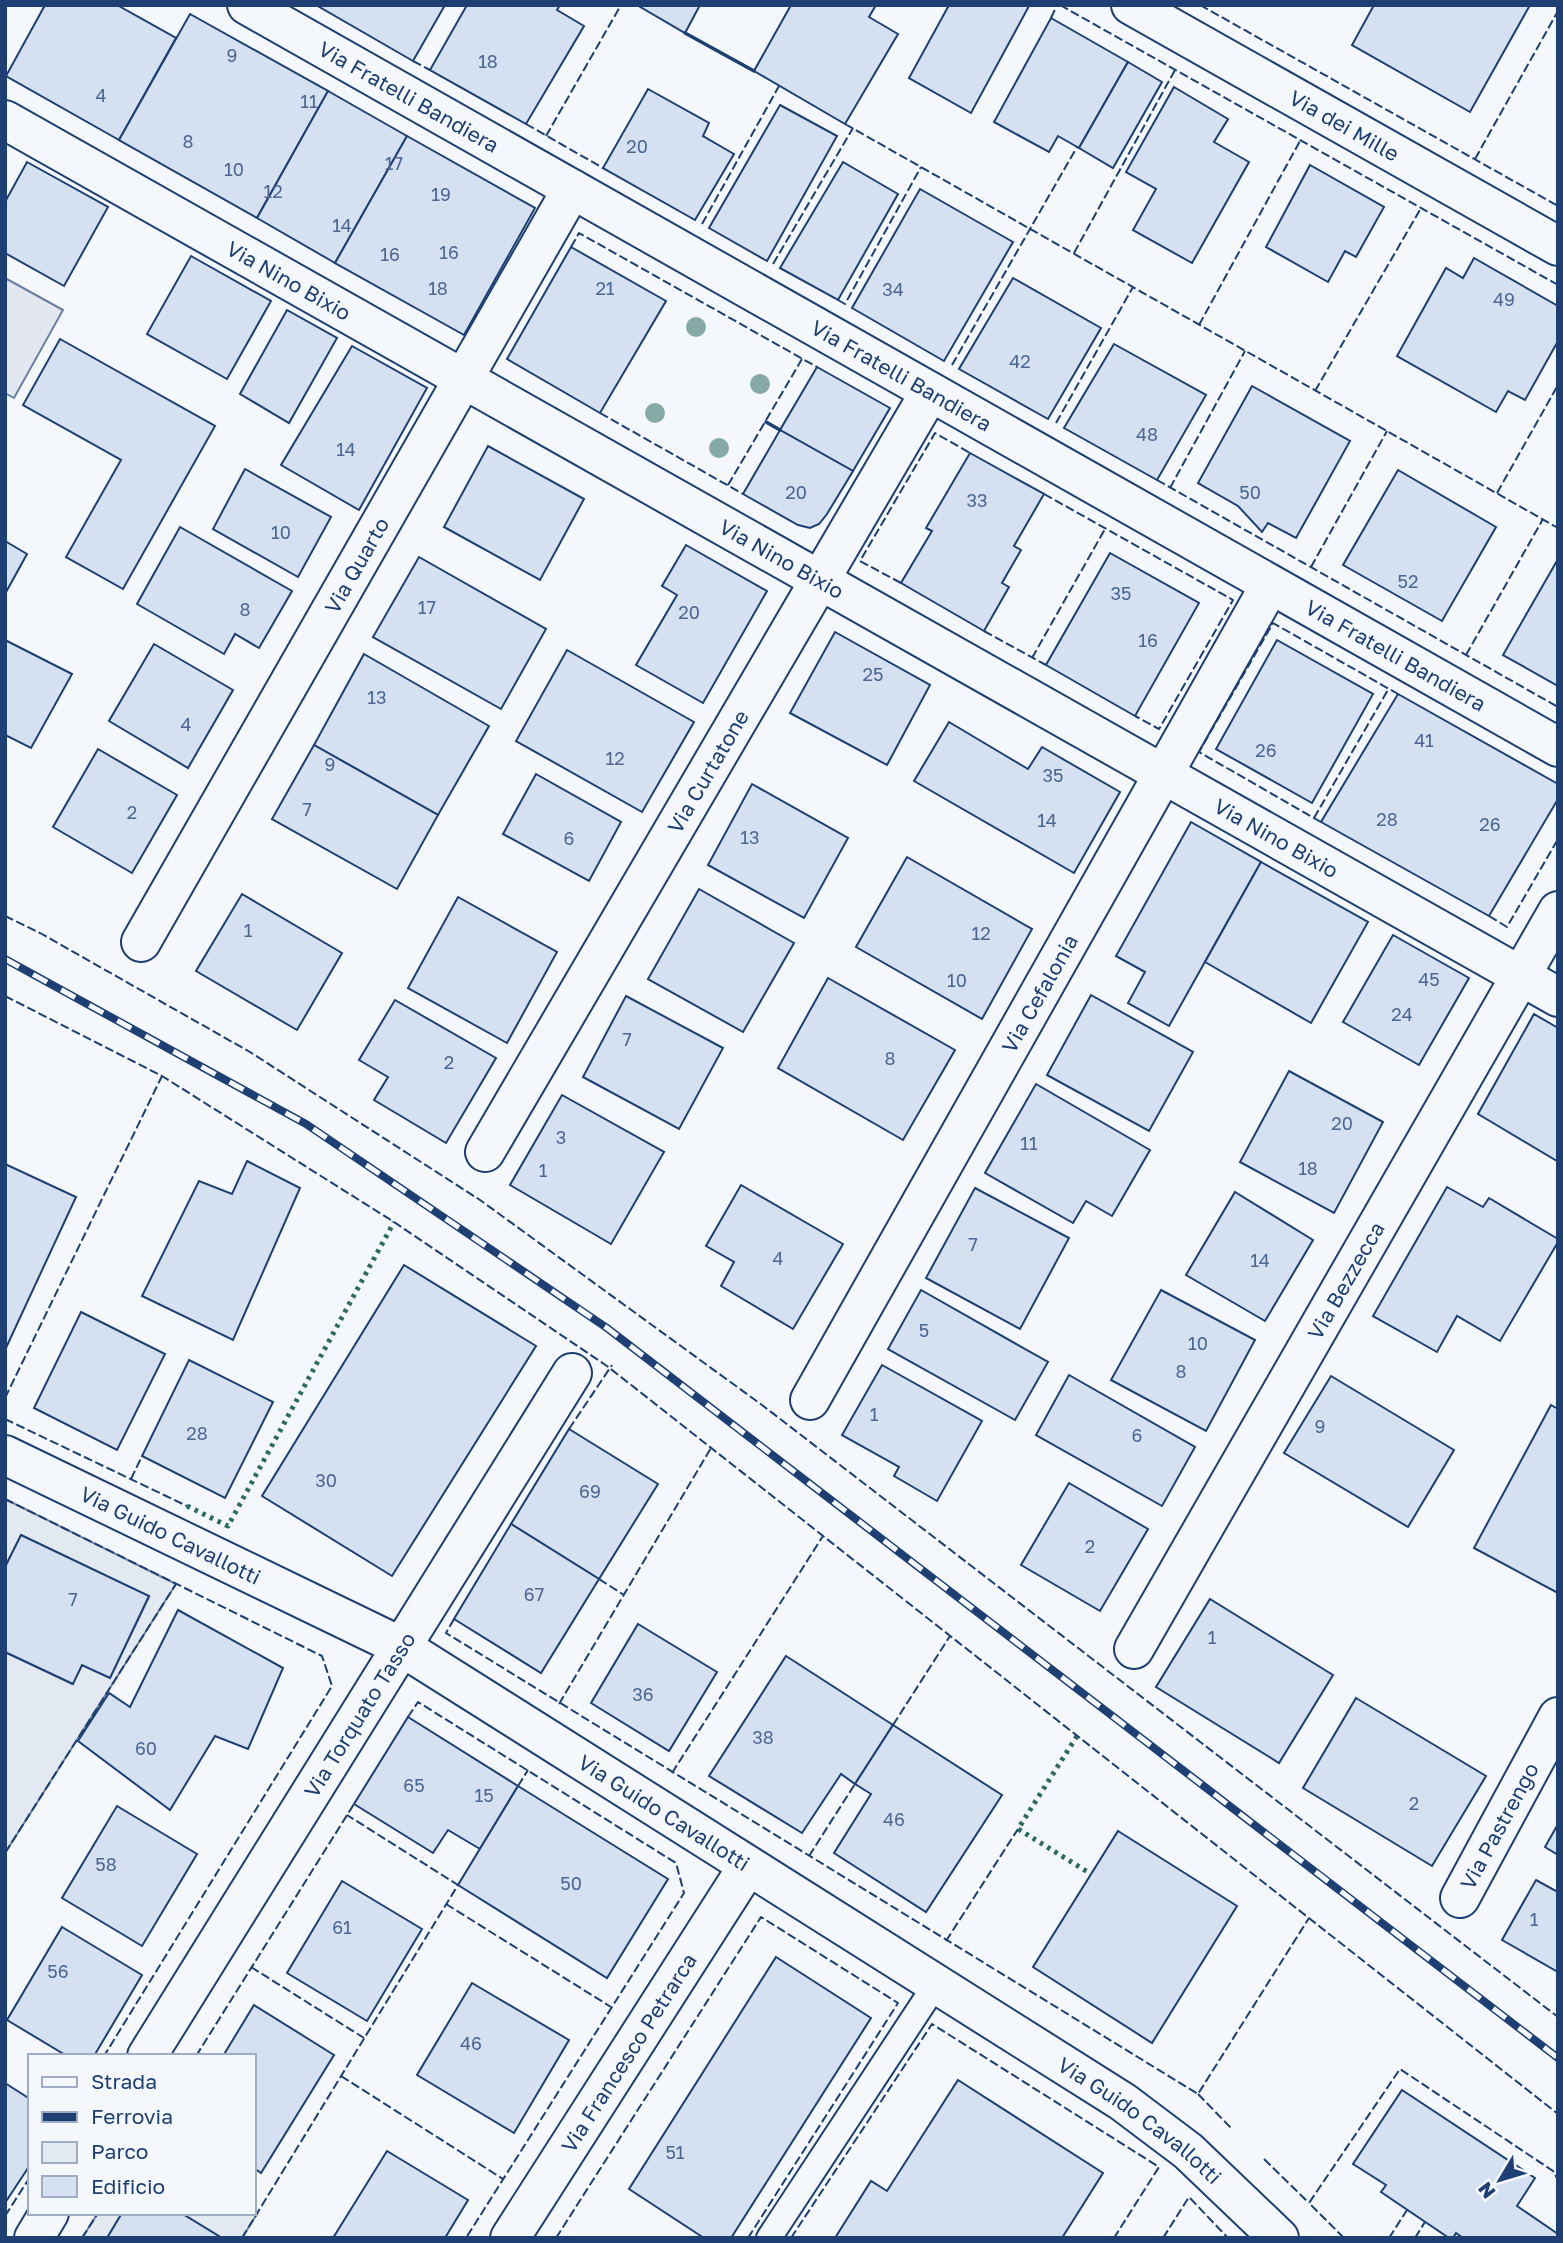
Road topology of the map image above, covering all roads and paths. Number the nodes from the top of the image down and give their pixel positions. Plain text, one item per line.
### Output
1 (247, 5) edge
2 (1131, 5) edge
3 (5, 120) edge
4 (572, 189) junction
5 (1558, 246) edge
6 (463, 378) junction
7 (930, 392) junction
8 (820, 580) junction
9 (1270, 585) junction
10 (1558, 747) edge
11 (1163, 774) junction
12 (1558, 911) edge
13 (141, 942) dead end
14 (1520, 976) junction
15 (1558, 997) edge
16 (485, 1152) dead end
17 (572, 1373) dead end
18 (810, 1400) dead end
19 (5, 1455) edge
20 (402, 1647) junction
21 (1134, 1649) dead end
22 (1558, 1717) edge
23 (748, 1866) junction
24 (1460, 1898) dead end
25 (936, 1984) junction
26 (148, 2054) edge
27 (48, 2215) edge
28 (34, 2238) edge
29 (510, 2238) edge
30 (769, 2238) edge
31 (1279, 2238) edge

1 - 4 street, Via Fratelli Bandiera
2 - 5 street, Via dei Mille
3 - 6 street, Via Nino Bixio
4 - 6 street, Via Quarto
4 - 7 street, Via Fratelli Bandiera
6 - 8 street, Via Nino Bixio
6 - 13 street, Via Quarto
7 - 8 street, Via Curtatone
7 - 9 street, Via Fratelli Bandiera
8 - 11 street, Via Nino Bixio
8 - 16 street, Via Curtatone
9 - 10 street, Via Fratelli Bandiera
9 - 11 street, Via Cefalonia
11 - 14 street, Via Nino Bixio
11 - 18 street, Via Cefalonia
12 - 14 street, Via Bezzecca
14 - 15 street, Via Nino Bixio
14 - 21 street, Via Bezzecca
17 - 20 street, Via Torquato Tasso
19 - 20 street, Via Guido Cavallotti
20 - 23 street, Via Guido Cavallotti
20 - 26 street, Via Torquato Tasso
22 - 24 street, Via Pastrengo
23 - 25 street, Via Guido Cavallotti
23 - 29 street, Via Francesco Petrarca
25 - 30 lane
25 - 31 street, Via Guido Cavallotti
27 - 28 street

